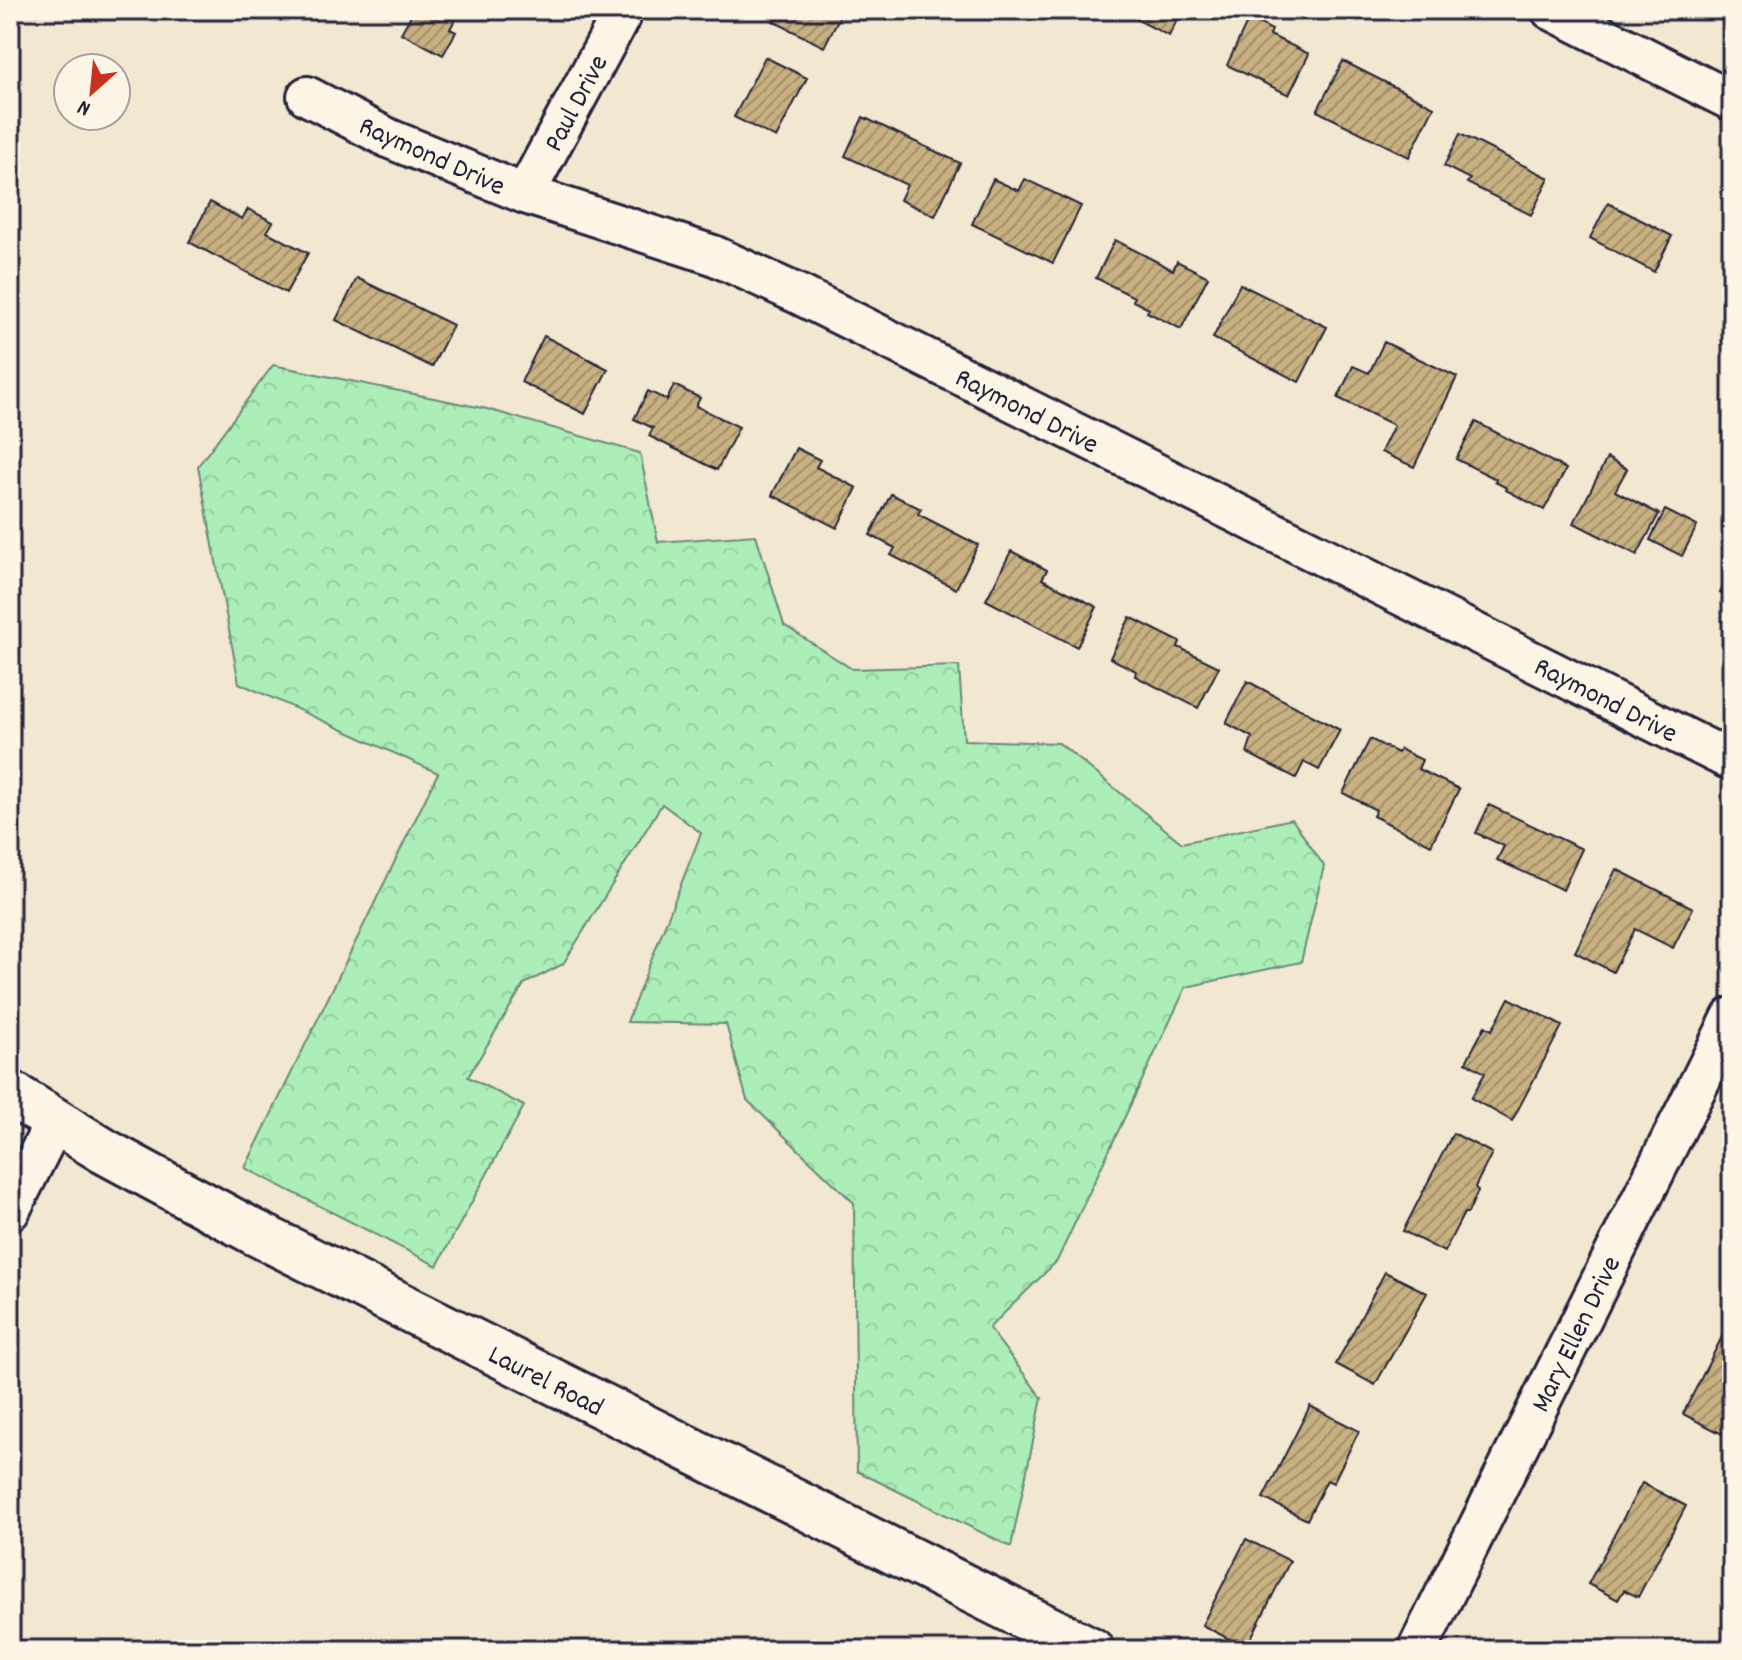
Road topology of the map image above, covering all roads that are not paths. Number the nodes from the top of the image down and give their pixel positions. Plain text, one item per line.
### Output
1 (624, 10) edge
2 (1551, 10) edge
3 (307, 96) dead end
4 (1732, 101) edge
5 (525, 194) junction
6 (1732, 761) edge
7 (1732, 1017) edge
8 (10, 1093) edge
9 (55, 1121) junction
10 (10, 1211) edge
11 (1091, 1650) edge
12 (1417, 1650) edge

1 - 5 street, Paul Drive
2 - 4 street
3 - 5 street, Raymond Drive
5 - 6 street, Raymond Drive
7 - 12 street, Mary Ellen Drive
8 - 9 street, Laurel Road
9 - 10 street
9 - 11 street, Laurel Road

